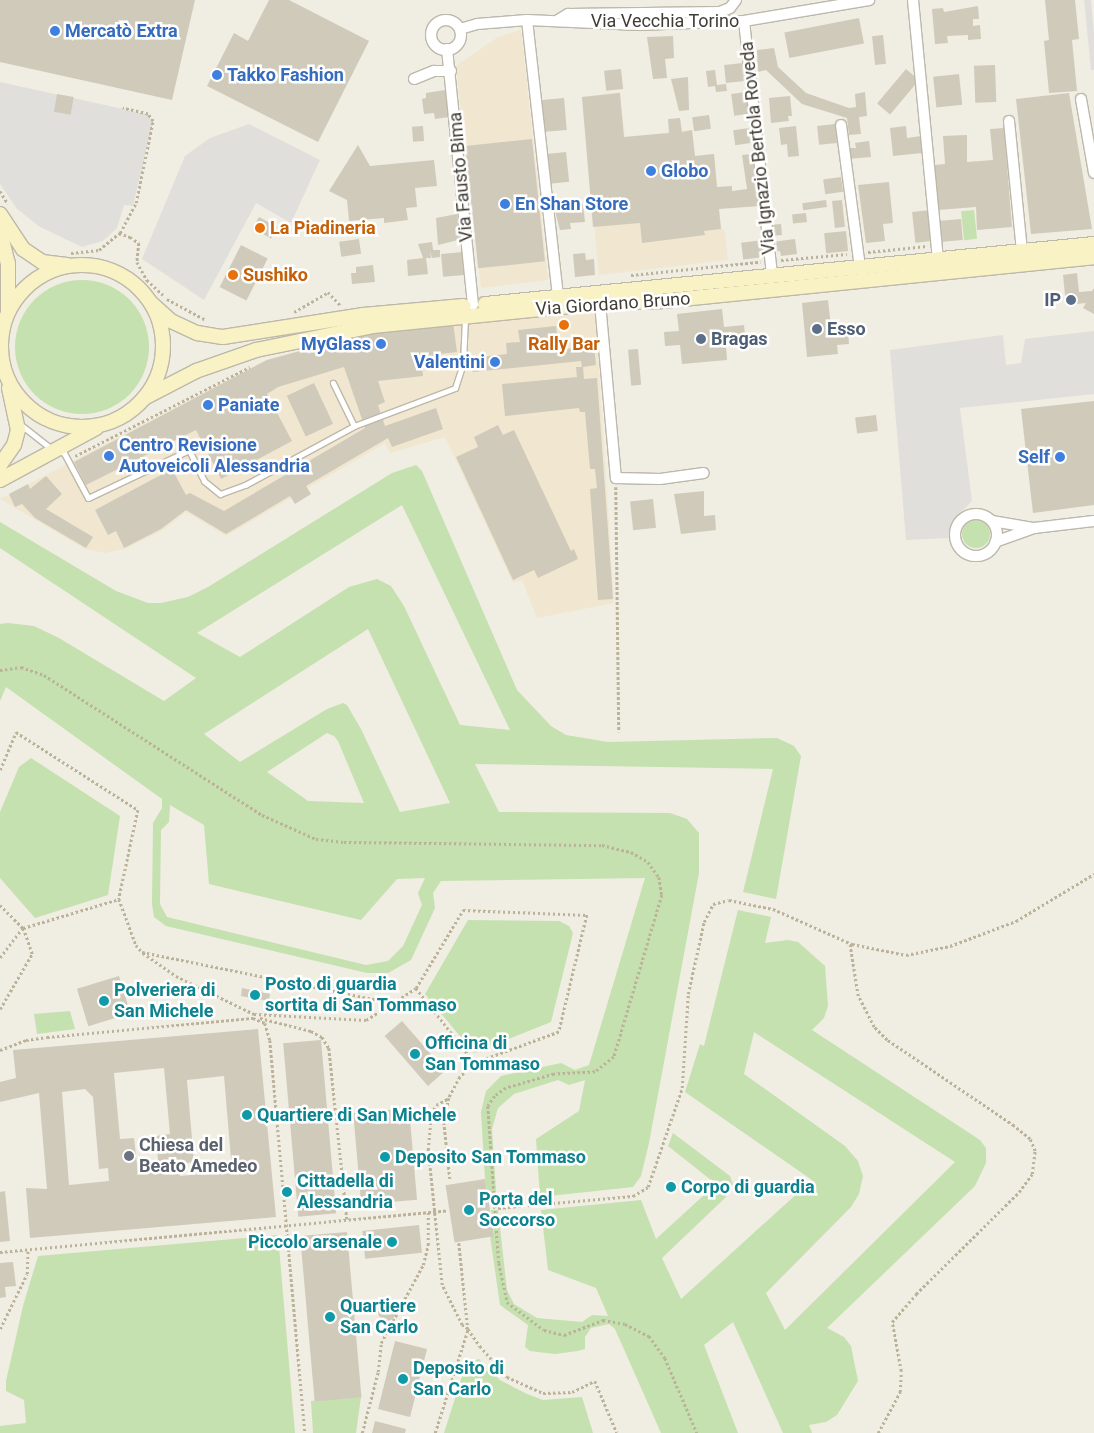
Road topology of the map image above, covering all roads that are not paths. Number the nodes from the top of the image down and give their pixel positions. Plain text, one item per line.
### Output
1 (736, 0) edge
2 (869, 0) edge
3 (913, 0) edge
4 (527, 20) junction
5 (558, 20) junction
6 (744, 21) junction
7 (460, 29) junction
8 (446, 50) junction
9 (451, 71) junction
10 (414, 79) dead end
11 (1081, 99) dead end
12 (1009, 121) dead end
13 (841, 125) dead end
14 (1094, 174) edge
15 (5, 210) edge
16 (0, 232) edge
17 (1094, 244) edge
18 (1022, 251) junction
19 (937, 252) junction
20 (1094, 257) edge
21 (70, 259) junction
22 (860, 267) junction
23 (771, 268) junction
24 (558, 297) junction
25 (600, 303) junction
26 (152, 304) junction
27 (469, 310) junction
28 (8, 314) junction
29 (4, 365) junction
30 (333, 383) dead end
31 (144, 398) junction
32 (16, 416) junction
33 (108, 423) junction
34 (354, 426) junction
35 (53, 450) junction
36 (0, 465) edge
37 (704, 473) dead end
38 (0, 480) edge
39 (1094, 521) edge
40 (992, 522) junction
41 (1034, 528) junction
42 (995, 542) junction

1 - 5 street
2 - 6 street, Via Vecchia Torino
3 - 19 street
4 - 5 street, Via Vecchia Torino
4 - 7 street, Via Vecchia Torino
4 - 24 street
5 - 6 street, Via Vecchia Torino
6 - 23 street, Via Ignazio Bertola Roveda
7 - 8 street
7 - 8 street
8 - 9 street, Via Fausto Bima
9 - 10 street
9 - 27 street, Via Fausto Bima
11 - 14 street
12 - 18 street
13 - 22 street
15 - 21 main road
16 - 28 main road
17 - 18 main road, Via Giordano Bruno
18 - 19 main road, Via Giordano Bruno
19 - 22 main road, Via Giordano Bruno
20 - 25 main road, Via Giordano Bruno
21 - 26 main road
21 - 28 main road
22 - 23 main road, Via Giordano Bruno
23 - 24 main road, Via Giordano Bruno
24 - 27 main road, Via Giordano Bruno
25 - 27 main road, Via Giordano Bruno
25 - 37 street
26 - 27 main road, Via Giordano Bruno
26 - 31 main road
27 - 31 main road, Via Giordano Bruno
27 - 34 lane
28 - 29 main road
29 - 32 main road
29 - 33 main road
30 - 34 lane
31 - 33 main road
32 - 35 lane
32 - 36 main road
33 - 35 main road
34 - 35 lane
35 - 38 main road
39 - 41 street
40 - 41 street
40 - 42 street
40 - 42 street
41 - 42 street

